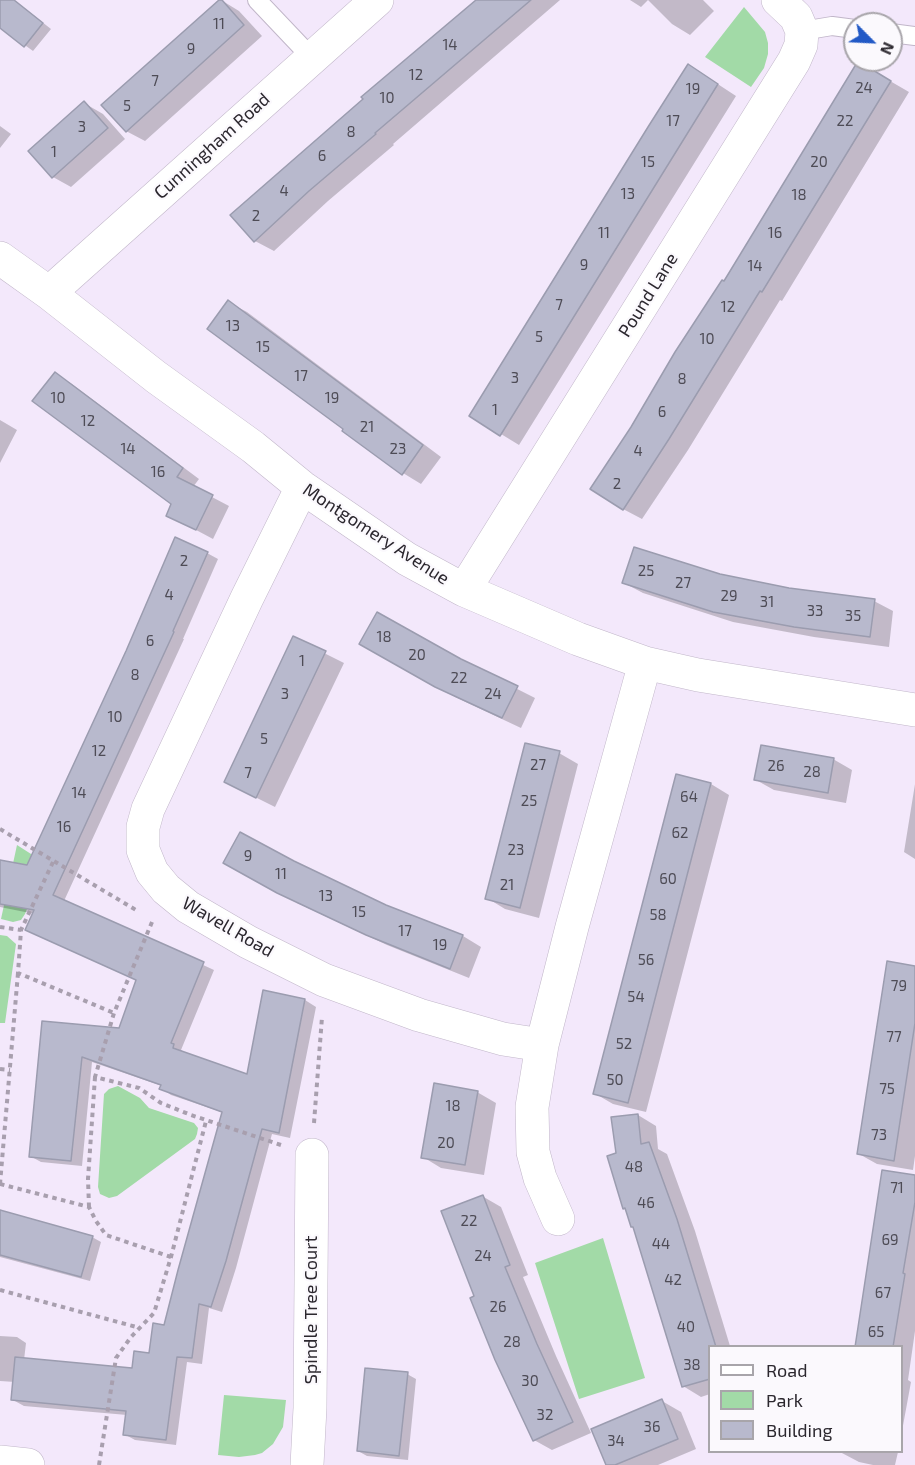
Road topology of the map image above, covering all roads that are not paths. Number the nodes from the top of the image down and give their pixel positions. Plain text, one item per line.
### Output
1 (257, 0) edge
2 (377, 0) edge
3 (778, 0) edge
4 (843, 27) edge
5 (802, 31) junction
6 (311, 57) junction
7 (0, 258) edge
8 (49, 292) junction
9 (302, 487) junction
10 (464, 590) junction
11 (645, 663) junction
12 (915, 710) edge
13 (542, 1045) junction
14 (312, 1155) road end
15 (558, 1219) dead end
16 (0, 1462) edge
17 (28, 1465) edge
18 (307, 1465) edge

1 - 6 lane
2 - 6 street, Cunningham Road
3 - 5 street
4 - 5 lane
5 - 10 street, Pound Lane
6 - 8 street, Cunningham Road
7 - 8 street, Montgomery Avenue
8 - 9 street, Montgomery Avenue
9 - 10 street, Montgomery Avenue
9 - 13 street, Wavell Road
10 - 11 street, Montgomery Avenue
11 - 12 street, Montgomery Avenue
11 - 13 street
13 - 15 street
14 - 18 street, Spindle Tree Court
16 - 17 street

